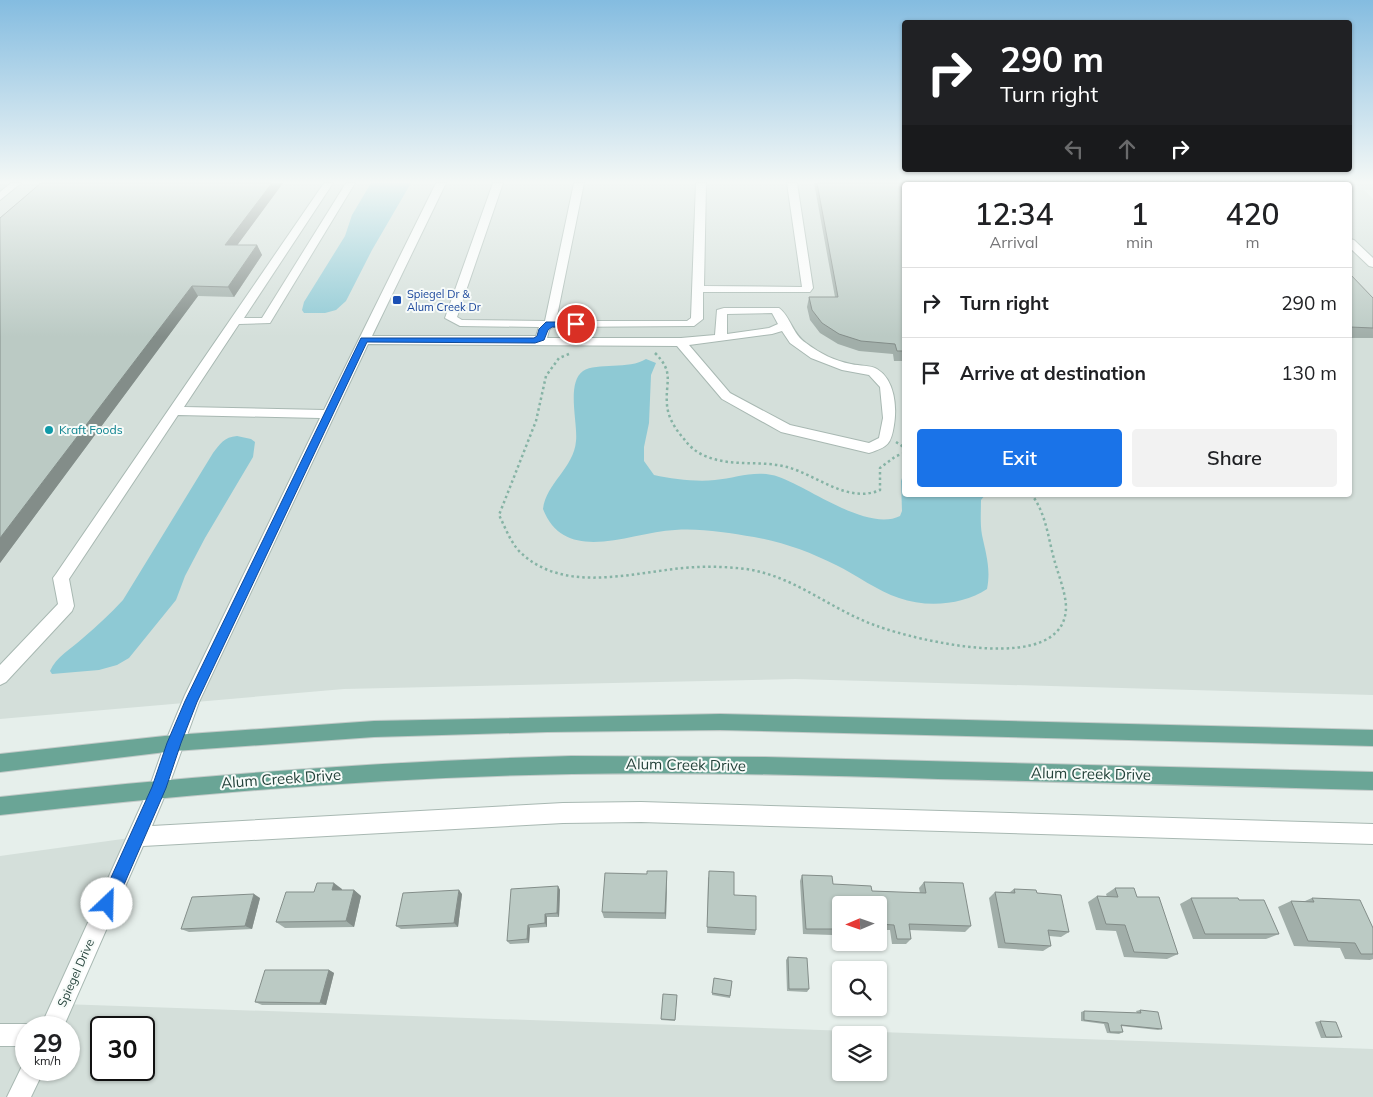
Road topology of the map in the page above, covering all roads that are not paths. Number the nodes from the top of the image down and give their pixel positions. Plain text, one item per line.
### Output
1 (295, 234) edge
2 (319, 234) edge
3 (416, 234) edge
4 (480, 234) edge
5 (568, 234) edge
6 (700, 234) edge
7 (800, 234) edge
8 (1352, 244) edge
9 (1373, 264) edge
10 (698, 289) junction
11 (237, 321) junction
12 (550, 324) junction
13 (785, 325) junction
14 (721, 338) junction
15 (364, 340) junction
16 (535, 341) junction
17 (681, 342) junction
18 (176, 411) junction
19 (328, 414) junction
20 (0, 677) edge
21 (1373, 738) edge
22 (174, 743) junction
23 (0, 763) edge
24 (1373, 781) edge
25 (159, 788) junction
26 (0, 806) edge
27 (1373, 834) edge
28 (137, 837) junction
29 (56, 1016) edge
30 (0, 1035) edge
31 (15, 1035) edge
32 (27, 1081) edge
33 (19, 1097) edge

1 - 11 street
2 - 11 street
3 - 15 street, Spiegel Drive
4 - 12 street
5 - 12 street
6 - 10 street
7 - 10 street
8 - 9 street
10 - 12 street
11 - 18 street
12 - 16 street
13 - 14 street
13 - 14 street
13 - 17 street
14 - 17 street
15 - 16 street
15 - 19 street, Spiegel Drive
16 - 17 street
18 - 19 street
18 - 20 street
19 - 22 street, Spiegel Drive
21 - 22 main road
22 - 23 main road
22 - 25 street, Spiegel Drive
24 - 25 main road, Alum Creek Drive
25 - 26 main road, Alum Creek Drive
25 - 28 street, Spiegel Drive
27 - 28 street
28 - 29 street, Spiegel Drive
30 - 31 street
32 - 33 street

